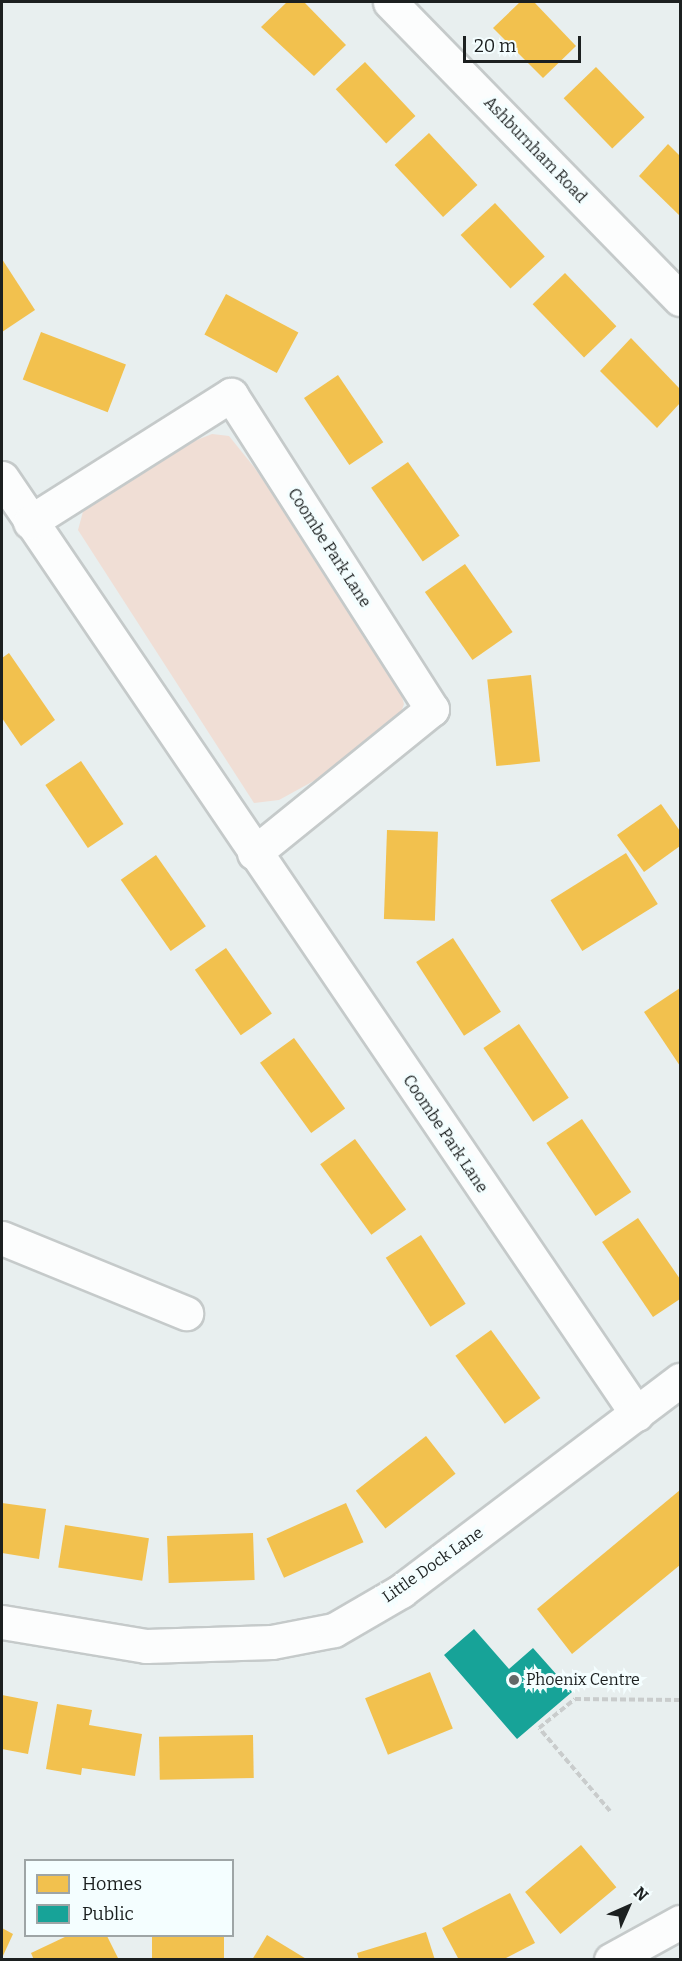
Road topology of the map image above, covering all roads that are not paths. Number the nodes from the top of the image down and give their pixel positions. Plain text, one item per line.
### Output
1 (390, 2) edge
2 (681, 299) edge
3 (2, 478) edge
4 (30, 522) junction
5 (254, 853) junction
6 (2, 1238) edge
7 (186, 1312) dead end
8 (681, 1380) edge
9 (637, 1414) junction
10 (2, 1622) edge
11 (681, 1922) edge
12 (610, 1959) edge

1 - 2 street, Ashburnham Road
3 - 4 street, Coombe Park Lane
4 - 5 street, Coombe Park Lane
4 - 5 street, Coombe Park Lane
5 - 9 street, Coombe Park Lane
6 - 7 street
8 - 9 street, Little Dock Lane
9 - 10 street, Little Dock Lane
11 - 12 street

